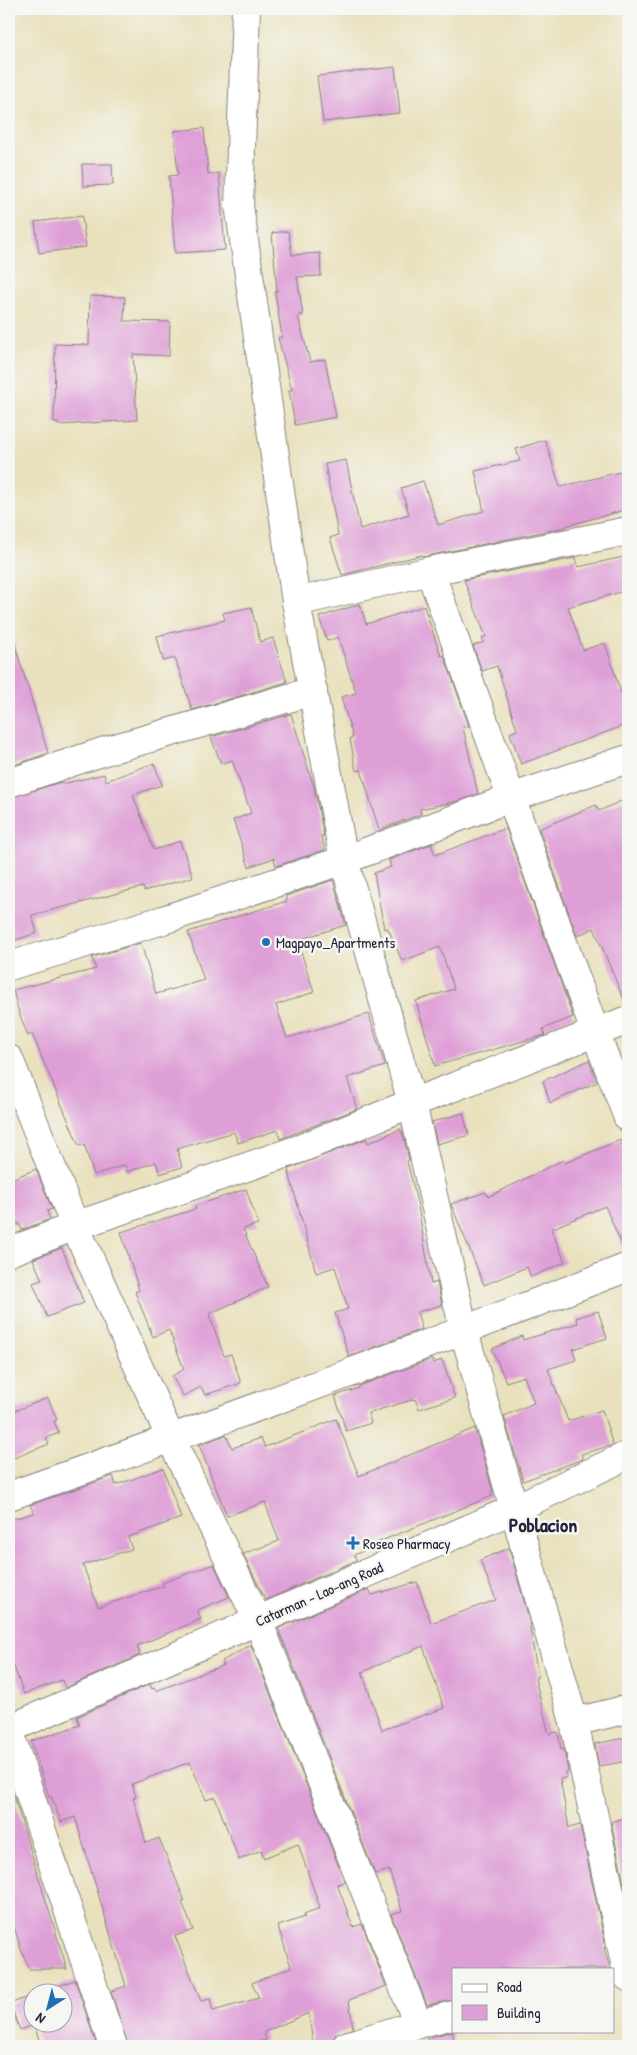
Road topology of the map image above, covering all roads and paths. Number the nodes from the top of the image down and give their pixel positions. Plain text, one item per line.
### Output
1 (246, 9) edge
2 (628, 531) edge
3 (430, 571) junction
4 (296, 602) junction
5 (312, 691) junction
6 (628, 758) edge
7 (9, 784) edge
8 (512, 797) junction
9 (344, 860) junction
10 (9, 966) edge
11 (628, 1020) edge
12 (595, 1032) junction
13 (9, 1059) edge
14 (412, 1103) junction
15 (628, 1118) edge
16 (75, 1226) junction
17 (9, 1252) edge
18 (628, 1267) edge
19 (464, 1331) junction
20 (171, 1440) junction
21 (628, 1455) edge
22 (9, 1496) edge
23 (514, 1509) junction
24 (258, 1620) junction
25 (628, 1709) edge
26 (574, 1722) junction
27 (9, 1730) edge
28 (624, 1975) edge
29 (452, 2015) edge
30 (418, 2024) junction
31 (114, 2046) edge
32 (346, 2046) edge

1 - 4 street
2 - 3 street
3 - 4 street
3 - 8 street
4 - 5 street
5 - 7 street
5 - 9 street
6 - 8 street
8 - 9 street
8 - 12 street
9 - 10 street
9 - 14 street
11 - 12 street
12 - 14 street
12 - 15 street
13 - 16 street
14 - 16 street
14 - 19 street
16 - 17 street
16 - 20 street
18 - 19 street
19 - 20 street
19 - 23 street
20 - 22 street
20 - 24 street
21 - 23 street, Catarman - Lao-ang Road
23 - 24 street, Catarman - Lao-ang Road
23 - 26 street
24 - 27 street, Catarman - Lao-ang Road
24 - 30 street
25 - 26 street
26 - 28 street
27 - 31 street
29 - 30 street
30 - 32 street

